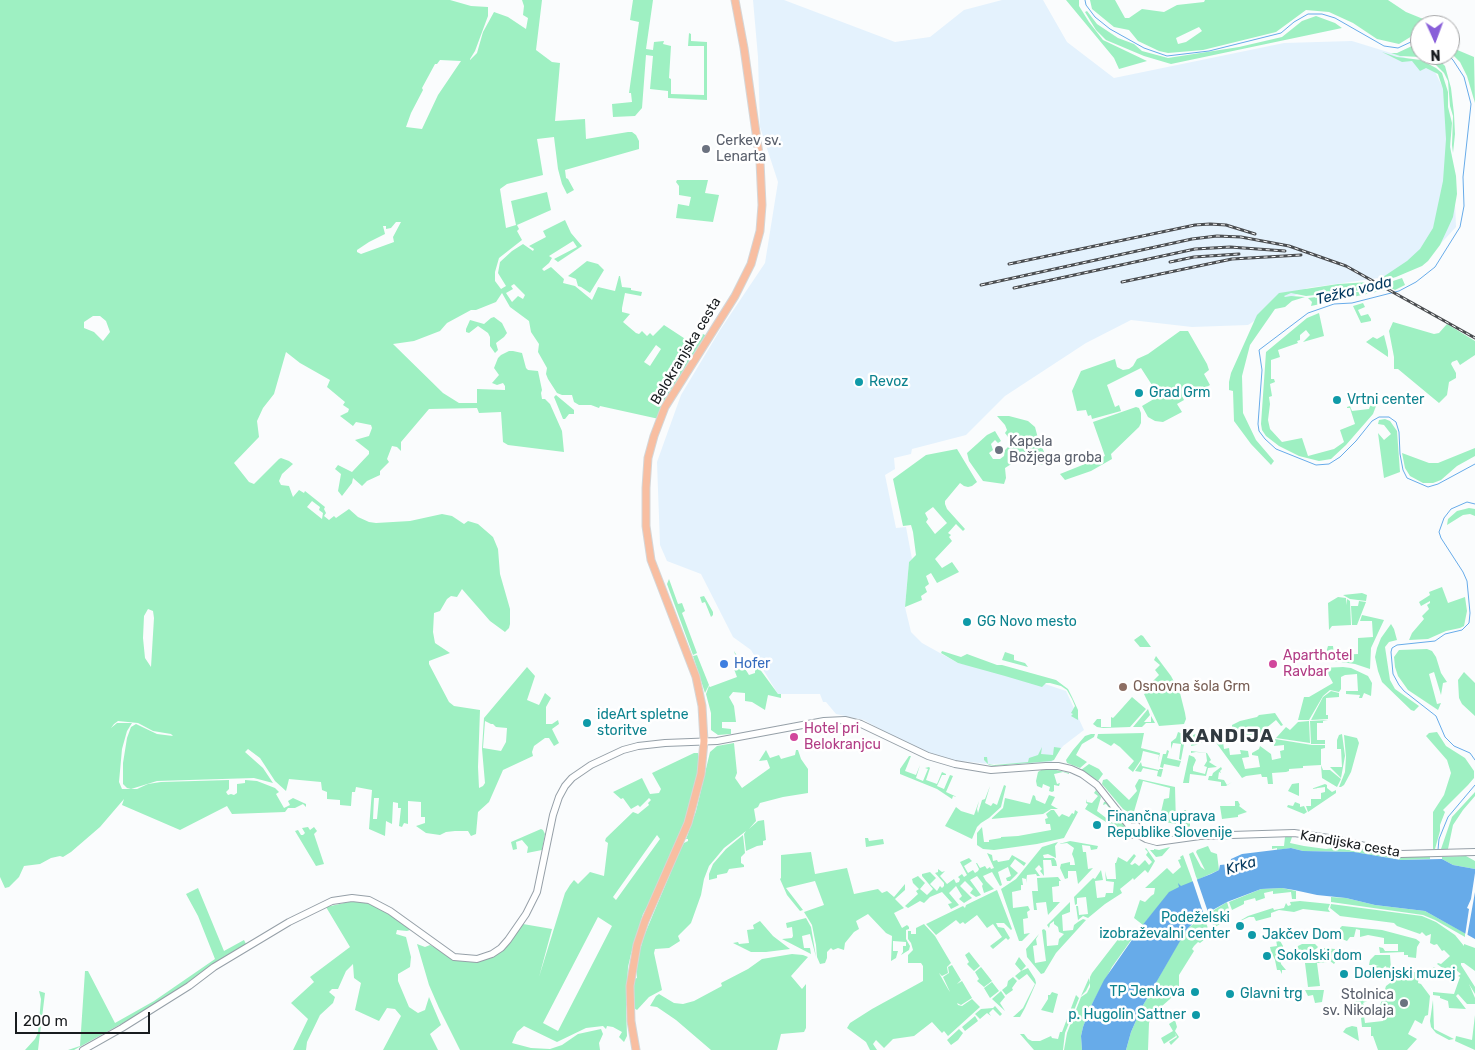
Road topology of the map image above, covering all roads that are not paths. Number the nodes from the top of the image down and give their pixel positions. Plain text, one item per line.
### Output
1 (735, 0) edge
2 (704, 742) junction
3 (1475, 852) edge
4 (83, 1050) edge
5 (636, 1050) edge

1 - 2 main road, Belokranjska cesta
2 - 3 main road, Kandijska cesta
2 - 4 main road
2 - 5 main road, Belokranjska cesta

